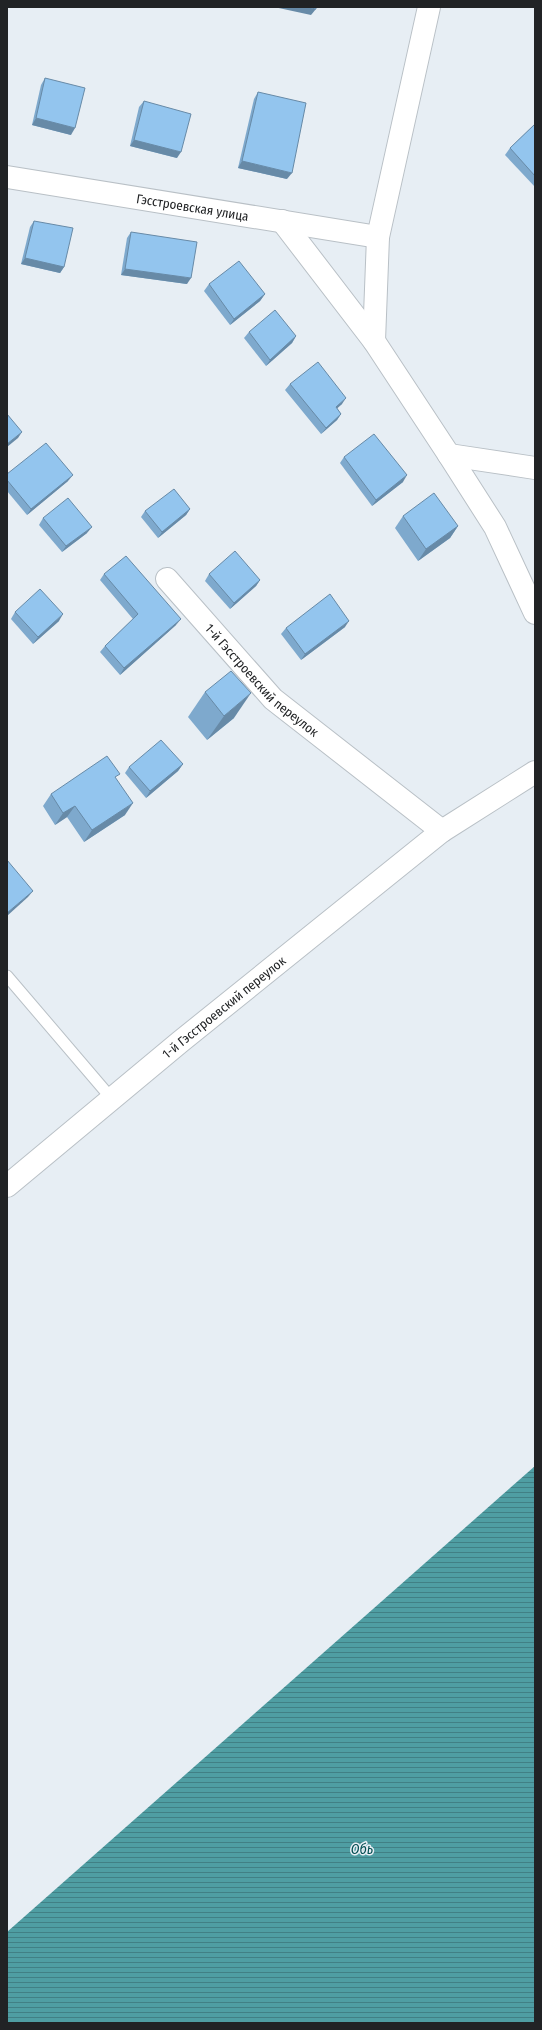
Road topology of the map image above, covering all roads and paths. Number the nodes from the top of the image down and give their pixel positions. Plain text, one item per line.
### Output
1 (429, 7) edge
2 (7, 177) edge
3 (282, 222) junction
4 (378, 237) junction
5 (374, 341) junction
6 (449, 455) junction
7 (535, 468) edge
8 (168, 579) dead end
9 (535, 613) edge
10 (535, 772) edge
11 (442, 831) junction
12 (7, 976) edge
13 (112, 1098) junction
14 (7, 1186) edge

1 - 4 street
2 - 3 street, Гэсстроевская улица
3 - 4 street, Гэсстроевская улица
3 - 5 street
4 - 5 street
5 - 6 street
6 - 7 street
6 - 9 street
8 - 11 street, 1-й Гэсстроевский переулок
10 - 11 street, 1-й Гэсстроевский переулок
11 - 13 street, 1-й Гэсстроевский переулок
12 - 13 lane
13 - 14 street, 1-й Гэсстроевский переулок

